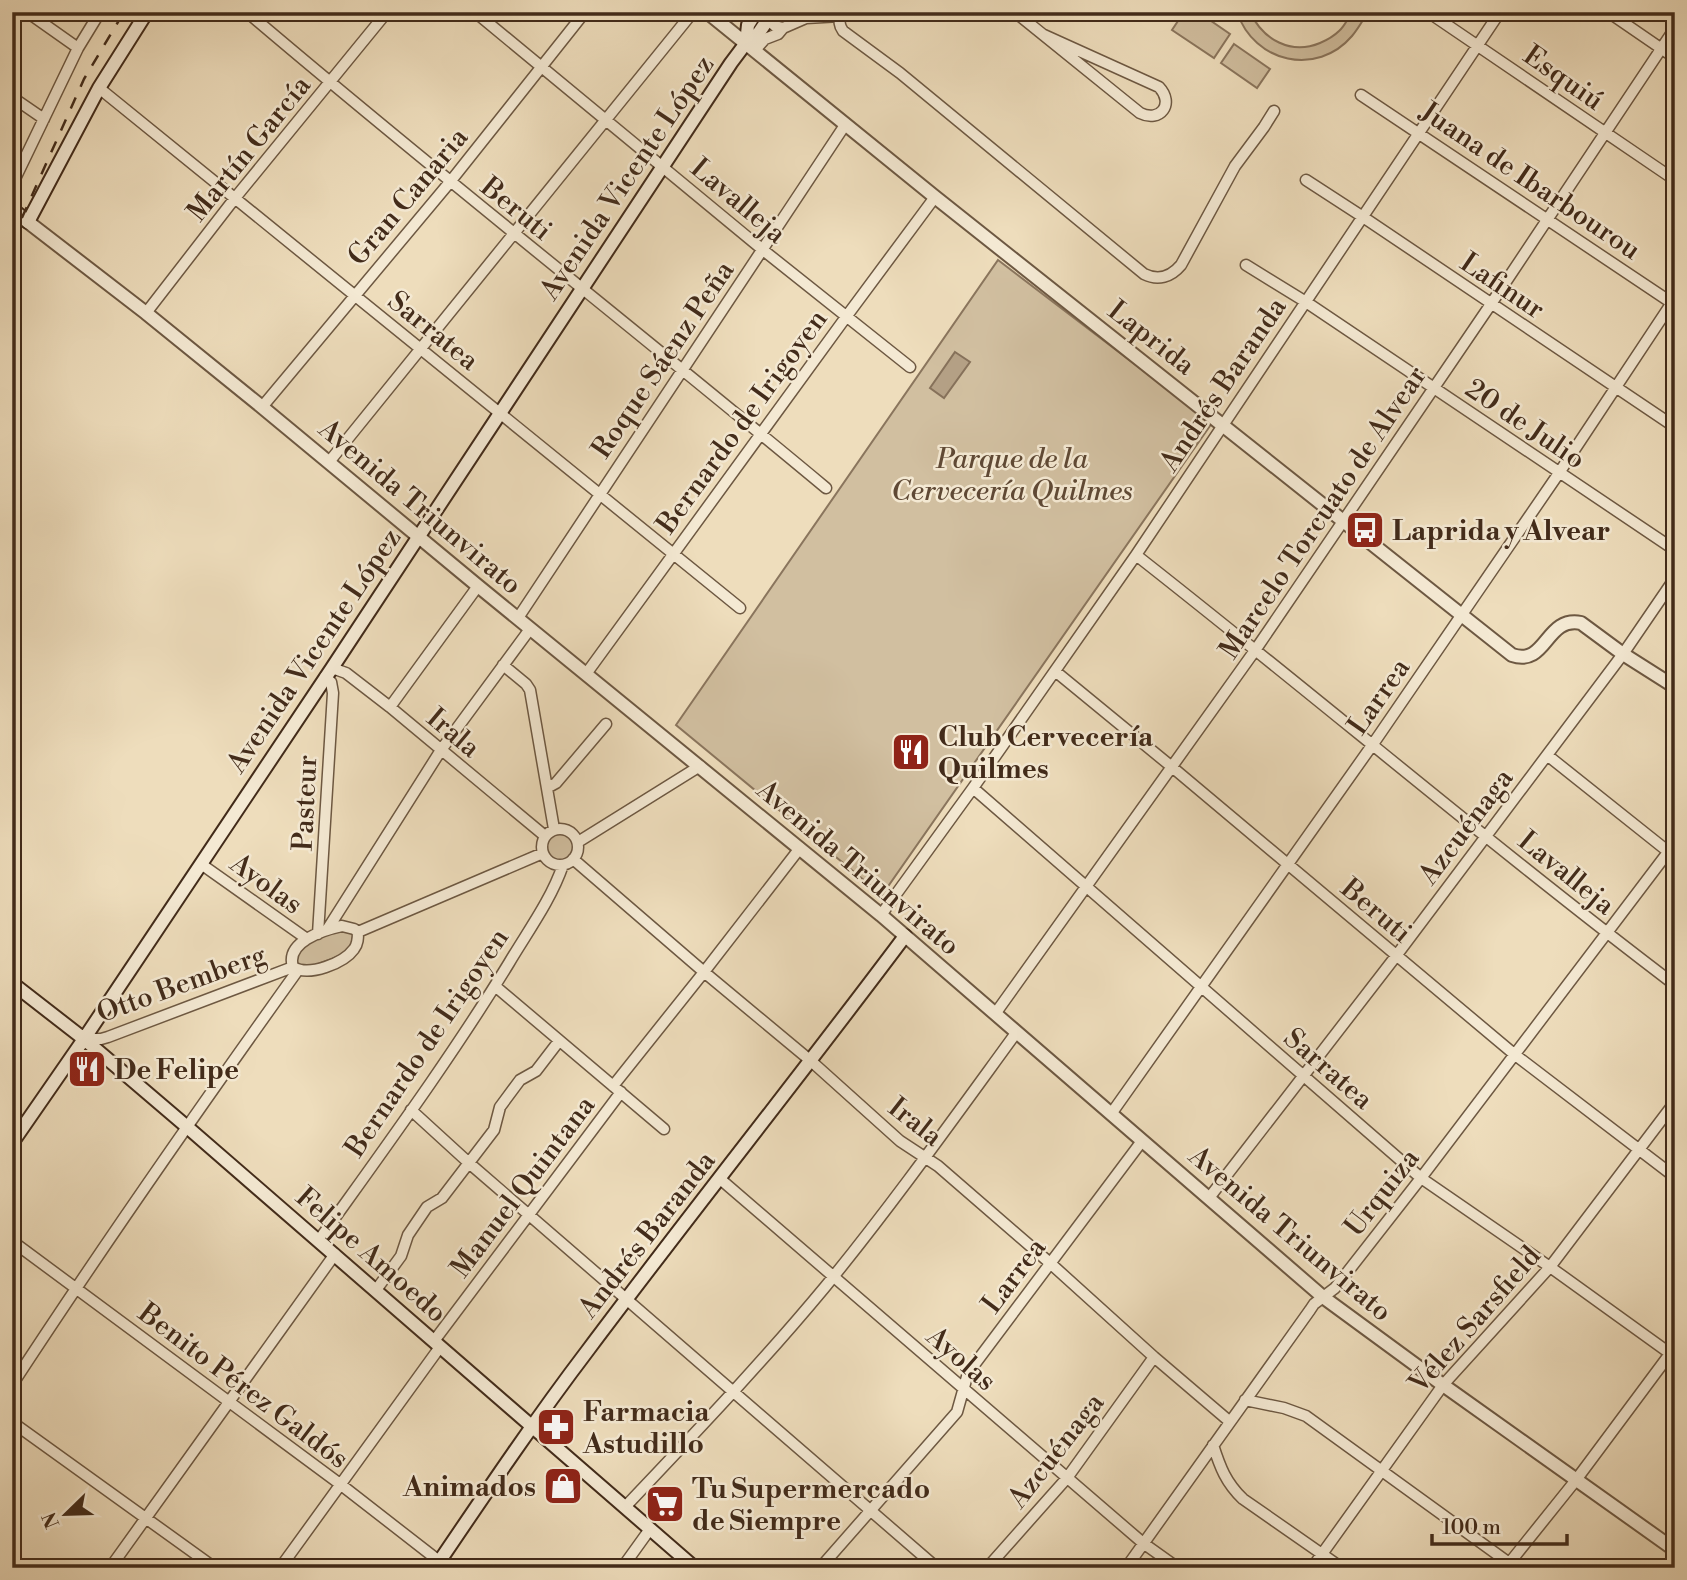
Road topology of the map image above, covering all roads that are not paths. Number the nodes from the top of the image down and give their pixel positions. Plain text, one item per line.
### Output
1 (27, 12) edge
2 (100, 12) edge
3 (147, 12) edge
4 (247, 12) edge
5 (267, 12) edge
6 (387, 12) edge
7 (475, 12) edge
8 (585, 12) edge
9 (693, 12) edge
10 (707, 12) edge
11 (1015, 12) edge
12 (1428, 12) edge
13 (1500, 12) edge
14 (1608, 12) edge
15 (844, 14) edge
16 (766, 15) edge
17 (260, 23) junction
18 (783, 28) junction
19 (1675, 28) edge
20 (1044, 35) junction
21 (750, 46) junction
22 (1478, 46) junction
23 (78, 48) junction
24 (1661, 48) junction
25 (1675, 58) edge
26 (542, 67) junction
27 (330, 83) junction
28 (100, 88) junction
29 (1361, 95) dead end
30 (12, 97) edge
31 (1274, 111) dead end
32 (44, 119) junction
33 (606, 119) junction
34 (845, 125) junction
35 (1419, 133) junction
36 (1605, 133) junction
37 (663, 166) junction
38 (1306, 180) dead end
39 (1675, 180) edge
40 (450, 182) junction
41 (12, 185) edge
42 (935, 197) junction
43 (235, 198) junction
44 (15, 211) edge
45 (1363, 217) junction
46 (1548, 219) junction
47 (28, 222) junction
48 (513, 234) junction
49 (763, 250) junction
50 (1247, 265) dead end
51 (581, 289) junction
52 (354, 295) junction
53 (1306, 302) junction
54 (1674, 302) edge
55 (1491, 304) junction
56 (146, 313) junction
57 (846, 317) junction
58 (419, 349) junction
59 (910, 367) dead end
60 (682, 369) junction
61 (1615, 387) junction
62 (1435, 388) junction
63 (262, 407) junction
64 (500, 412) junction
65 (1224, 426) junction
66 (1675, 427) edge
67 (761, 433) junction
68 (329, 462) junction
69 (1559, 473) junction
70 (827, 488) dead end
71 (600, 494) junction
72 (1344, 521) junction
73 (419, 536) junction
74 (1675, 550) edge
75 (674, 553) junction
76 (1136, 555) junction
77 (1675, 578) edge
78 (478, 586) junction
79 (740, 608) dead end
80 (1461, 614) junction
81 (518, 618) junction
82 (530, 629) junction
83 (1256, 649) junction
84 (1623, 654) junction
85 (503, 665) junction
86 (1055, 671) junction
87 (328, 673) junction
88 (586, 674) junction
89 (1675, 687) edge
90 (390, 707) junction
91 (606, 723) dead end
92 (1373, 744) junction
93 (441, 750) junction
94 (1547, 755) junction
95 (700, 766) junction
96 (1172, 767) junction
97 (547, 788) junction
98 (973, 788) junction
99 (554, 829) junction
100 (545, 836) junction
101 (1486, 836) junction
102 (578, 842) junction
103 (800, 848) junction
104 (1673, 851) edge
105 (543, 853) junction
106 (573, 859) junction
107 (201, 864) junction
108 (1286, 864) junction
109 (563, 865) junction
110 (1085, 887) junction
111 (881, 915) junction
112 (323, 932) junction
113 (358, 932) junction
114 (1606, 933) junction
115 (905, 936) junction
116 (307, 939) junction
117 (1396, 956) junction
118 (296, 969) junction
119 (705, 972) junction
120 (12, 983) edge
121 (1675, 985) edge
122 (495, 986) junction
123 (1200, 986) junction
124 (995, 1014) junction
125 (1016, 1033) junction
126 (84, 1039) junction
127 (559, 1041) junction
128 (1514, 1054) junction
129 (811, 1061) junction
130 (1304, 1076) junction
131 (617, 1089) junction
132 (1675, 1102) edge
133 (411, 1110) junction
134 (1111, 1114) junction
135 (186, 1126) junction
136 (664, 1129) dead end
137 (1142, 1141) junction
138 (12, 1143) edge
139 (1638, 1149) junction
140 (924, 1158) junction
141 (469, 1163) junction
142 (1675, 1177) edge
143 (719, 1178) junction
144 (1421, 1178) junction
145 (1209, 1198) junction
146 (529, 1215) junction
147 (319, 1240) junction
148 (12, 1241) edge
149 (335, 1254) junction
150 (1050, 1263) junction
151 (1550, 1267) junction
152 (833, 1276) junction
153 (75, 1288) junction
154 (376, 1290) junction
155 (1323, 1297) junction
156 (627, 1298) junction
157 (437, 1344) junction
158 (1673, 1352) edge
159 (1154, 1357) junction
160 (12, 1385) edge
161 (1443, 1385) junction
162 (963, 1389) junction
163 (733, 1392) junction
164 (1245, 1400) junction
165 (229, 1402) junction
166 (1229, 1421) junction
167 (12, 1422) edge
168 (532, 1426) junction
169 (1213, 1445) junction
170 (1381, 1472) junction
171 (1067, 1478) junction
172 (1576, 1480) junction
173 (340, 1484) junction
174 (625, 1507) junction
175 (870, 1511) junction
176 (146, 1518) junction
177 (650, 1529) junction
178 (1143, 1543) junction
179 (1675, 1550) edge
180 (1321, 1553) junction
181 (441, 1566) edge
182 (1511, 1566) edge
183 (110, 1568) edge
184 (215, 1568) edge
185 (280, 1568) edge
186 (622, 1568) edge
187 (695, 1568) edge
188 (820, 1568) edge
189 (937, 1568) edge
190 (987, 1568) edge
191 (1126, 1568) edge
192 (1178, 1568) edge
193 (1312, 1568) edge
194 (1342, 1568) edge

1 - 23 street
2 - 23 street
3 - 28 street
4 - 17 street, Beruti
5 - 17 street
6 - 27 street, Martín García
7 - 26 street, Lavalleja
8 - 26 street, Gran Canaria
9 - 33 street
10 - 21 street, Laprida
11 - 20 street
12 - 22 street, Esquiú
13 - 22 street, Andrés Baranda
14 - 24 street
15 - 18 street
15 - 31 street
16 - 18 street
16 - 21 street, Avenida Vicente López
17 - 27 street, Beruti
18 - 21 street
19 - 24 street, Marcelo Torcuato de Alvear
20 - 20 street
21 - 34 street, Laprida
21 - 37 street, Avenida Vicente López
22 - 35 street, Andrés Baranda
22 - 36 street, Esquiú
23 - 32 street
24 - 25 street
24 - 36 street, Marcelo Torcuato de Alvear
26 - 33 street, Lavalleja
26 - 40 street, Gran Canaria
27 - 40 street, Beruti
27 - 43 street, Martín García
28 - 43 street, Sarratea
28 - 47 street
29 - 35 street, Juana de Ibarbourou
30 - 32 street
32 - 41 street
33 - 37 street, Lavalleja
33 - 48 street
34 - 42 street, Laprida
34 - 49 street, Roque Sáenz Peña
35 - 45 street, Andrés Baranda
35 - 46 street, Juana de Ibarbourou
36 - 39 street, Esquiú
36 - 46 street, Marcelo Torcuato de Alvear
37 - 49 street, Lavalleja
37 - 51 street, Avenida Vicente López
38 - 45 street, Lafinur
40 - 48 street, Beruti
40 - 52 street, Gran Canaria
42 - 57 street, Bernardo de Irigoyen
42 - 65 street, Laprida
43 - 52 street, Sarratea
43 - 56 street, Martín García
44 - 47 street, Avenida Triunvirato
45 - 53 street, Andrés Baranda
45 - 55 street, Lafinur
46 - 54 street, Juana de Ibarbourou
46 - 55 street, Marcelo Torcuato de Alvear
47 - 56 street, Avenida Triunvirato
48 - 51 street, Beruti
48 - 58 street
49 - 57 street, Lavalleja
49 - 60 street, Roque Sáenz Peña
50 - 53 street, 20 de Julio
51 - 60 street, Beruti
51 - 64 street, Avenida Vicente López
52 - 58 street, Sarratea
52 - 63 street, Gran Canaria
53 - 62 street, 20 de Julio
53 - 65 street, Andrés Baranda
54 - 61 street, Larrea
55 - 61 street, Lafinur
55 - 62 street, Marcelo Torcuato de Alvear
56 - 63 street, Avenida Triunvirato
57 - 59 street, Lavalleja
57 - 67 street, Bernardo de Irigoyen
58 - 64 street, Sarratea
58 - 68 street
60 - 67 street, Beruti
60 - 71 street, Roque Sáenz Peña
61 - 66 street, Lafinur
61 - 69 street, Larrea
62 - 69 street, 20 de Julio
62 - 72 street, Marcelo Torcuato de Alvear
63 - 68 street, Avenida Triunvirato
64 - 71 street, Sarratea
64 - 73 street, Avenida Vicente López
65 - 72 street, Laprida
65 - 76 street, Andrés Baranda
67 - 70 street, Beruti
67 - 75 street, Bernardo de Irigoyen
68 - 73 street, Avenida Triunvirato
69 - 74 street, 20 de Julio
69 - 80 street, Larrea
71 - 75 street, Sarratea
71 - 81 street, Roque Sáenz Peña
72 - 80 street, Laprida
72 - 83 street, Marcelo Torcuato de Alvear
73 - 78 street, Avenida Triunvirato
73 - 87 street, Avenida Vicente López
75 - 79 street, Sarratea
75 - 88 street, Bernardo de Irigoyen
76 - 83 street, Lavalleja
76 - 86 street, Andrés Baranda
77 - 84 street, Azcuénaga
78 - 81 street, Avenida Triunvirato
78 - 90 street
80 - 84 street, Laprida
80 - 92 street, Larrea
81 - 82 street, Avenida Triunvirato
82 - 85 street
82 - 88 street, Avenida Triunvirato
83 - 92 street, Lavalleja
83 - 96 street, Marcelo Torcuato de Alvear
84 - 89 street, Laprida
84 - 94 street, Azcuénaga
85 - 93 street
85 - 97 street
86 - 96 street, Beruti
86 - 98 street, Andrés Baranda
87 - 90 street, Irala
87 - 107 street, Avenida Vicente López
87 - 112 street, Pasteur
88 - 95 street, Avenida Triunvirato
90 - 93 street, Irala
91 - 97 street
92 - 101 street, Lavalleja
92 - 108 street, Larrea
93 - 100 street, Irala
93 - 112 street
94 - 101 street, Azcuénaga
94 - 104 street
95 - 102 street
95 - 103 street, Avenida Triunvirato
96 - 108 street, Beruti
96 - 110 street, Marcelo Torcuato de Alvear
97 - 99 street
98 - 110 street, Sarratea
98 - 111 street, Andrés Baranda
99 - 100 street
99 - 102 street
100 - 105 street
101 - 114 street, Lavalleja
101 - 117 street, Azcuénaga
102 - 106 street
103 - 111 street, Avenida Triunvirato
103 - 119 street, Manuel Quintana
104 - 114 street, Urquiza
105 - 109 street
105 - 113 street
106 - 109 street
106 - 119 street, Irala
107 - 116 street, Ayolas
107 - 126 street, Avenida Vicente López
108 - 117 street, Beruti
108 - 123 street, Larrea
109 - 122 street, Bernardo de Irigoyen
110 - 123 street, Sarratea
110 - 124 street, Marcelo Torcuato de Alvear
111 - 115 street, Avenida Triunvirato
112 - 113 street
112 - 116 street
113 - 118 street, Otto Bemberg
114 - 121 street, Lavalleja
114 - 128 street, Urquiza
115 - 124 street, Avenida Triunvirato
115 - 129 street, Andrés Baranda
116 - 118 street
117 - 128 street, Beruti
117 - 130 street, Azcuénaga
118 - 126 street, Otto Bemberg
118 - 135 street
119 - 129 street, Irala
119 - 131 street, Manuel Quintana
120 - 126 street, Felipe Amoedo
122 - 127 street
122 - 133 street, Bernardo de Irigoyen
123 - 130 street, Sarratea
123 - 134 street, Larrea
124 - 125 street, Avenida Triunvirato
125 - 134 street, Avenida Triunvirato
125 - 140 street
126 - 135 street, Felipe Amoedo
126 - 138 street, Avenida Vicente López
127 - 131 street
127 - 141 street
128 - 139 street, Beruti
128 - 144 street, Urquiza
129 - 140 street, Irala
129 - 143 street, Andrés Baranda
130 - 144 street, Sarratea
130 - 145 street, Azcuénaga
131 - 136 street
131 - 146 street, Manuel Quintana
132 - 139 street, Vélez Sarsfield
133 - 141 street
133 - 147 street, Bernardo de Irigoyen
134 - 137 street, Avenida Triunvirato
135 - 147 street, Felipe Amoedo
135 - 153 street
137 - 145 street, Avenida Triunvirato
137 - 150 street, Larrea
139 - 142 street, Beruti
139 - 151 street, Vélez Sarsfield
140 - 150 street, Irala
140 - 152 street
141 - 146 street
141 - 154 street
143 - 152 street, Ayolas
143 - 156 street, Andrés Baranda
144 - 151 street, Sarratea
144 - 155 street, Urquiza
145 - 155 street, Avenida Triunvirato
146 - 156 street
146 - 157 street, Manuel Quintana
147 - 149 street, Felipe Amoedo
148 - 153 street, Benito Pérez Galdós
149 - 154 street, Felipe Amoedo
149 - 165 street
150 - 159 street, Irala
150 - 162 street, Larrea
151 - 158 street, Sarratea
151 - 161 street, Vélez Sarsfield
152 - 162 street, Ayolas
152 - 163 street
153 - 160 street
153 - 165 street, Benito Pérez Galdós
154 - 157 street, Felipe Amoedo
155 - 161 street, Avenida Triunvirato
155 - 164 street, Urquiza
156 - 163 street
156 - 168 street, Andrés Baranda
157 - 168 street, Felipe Amoedo
157 - 173 street, Manuel Quintana
158 - 172 street
159 - 166 street, Irala
159 - 171 street, Azcuénaga
161 - 170 street, Vélez Sarsfield
161 - 172 street, Avenida Triunvirato
162 - 171 street, Ayolas
162 - 175 street, Larrea
163 - 174 street
163 - 175 street
164 - 166 street, Urquiza
164 - 170 street
165 - 173 street, Benito Pérez Galdós
165 - 176 street
166 - 169 street, Urquiza
167 - 176 street
168 - 174 street, Felipe Amoedo
168 - 181 street, Andrés Baranda
169 - 178 street, Urquiza
169 - 180 street
170 - 180 street, Vélez Sarsfield
170 - 182 street
171 - 178 street, Ayolas
171 - 190 street, Azcuénaga
172 - 179 street, Avenida Triunvirato
172 - 182 street
173 - 181 street, Benito Pérez Galdós
173 - 185 street, Manuel Quintana
174 - 177 street, Felipe Amoedo
175 - 188 street, Larrea
175 - 189 street
176 - 183 street
176 - 184 street
177 - 186 street
177 - 187 street, Felipe Amoedo
178 - 191 street, Urquiza
178 - 192 street, Ayolas
180 - 193 street, Vélez Sarsfield
180 - 194 street

